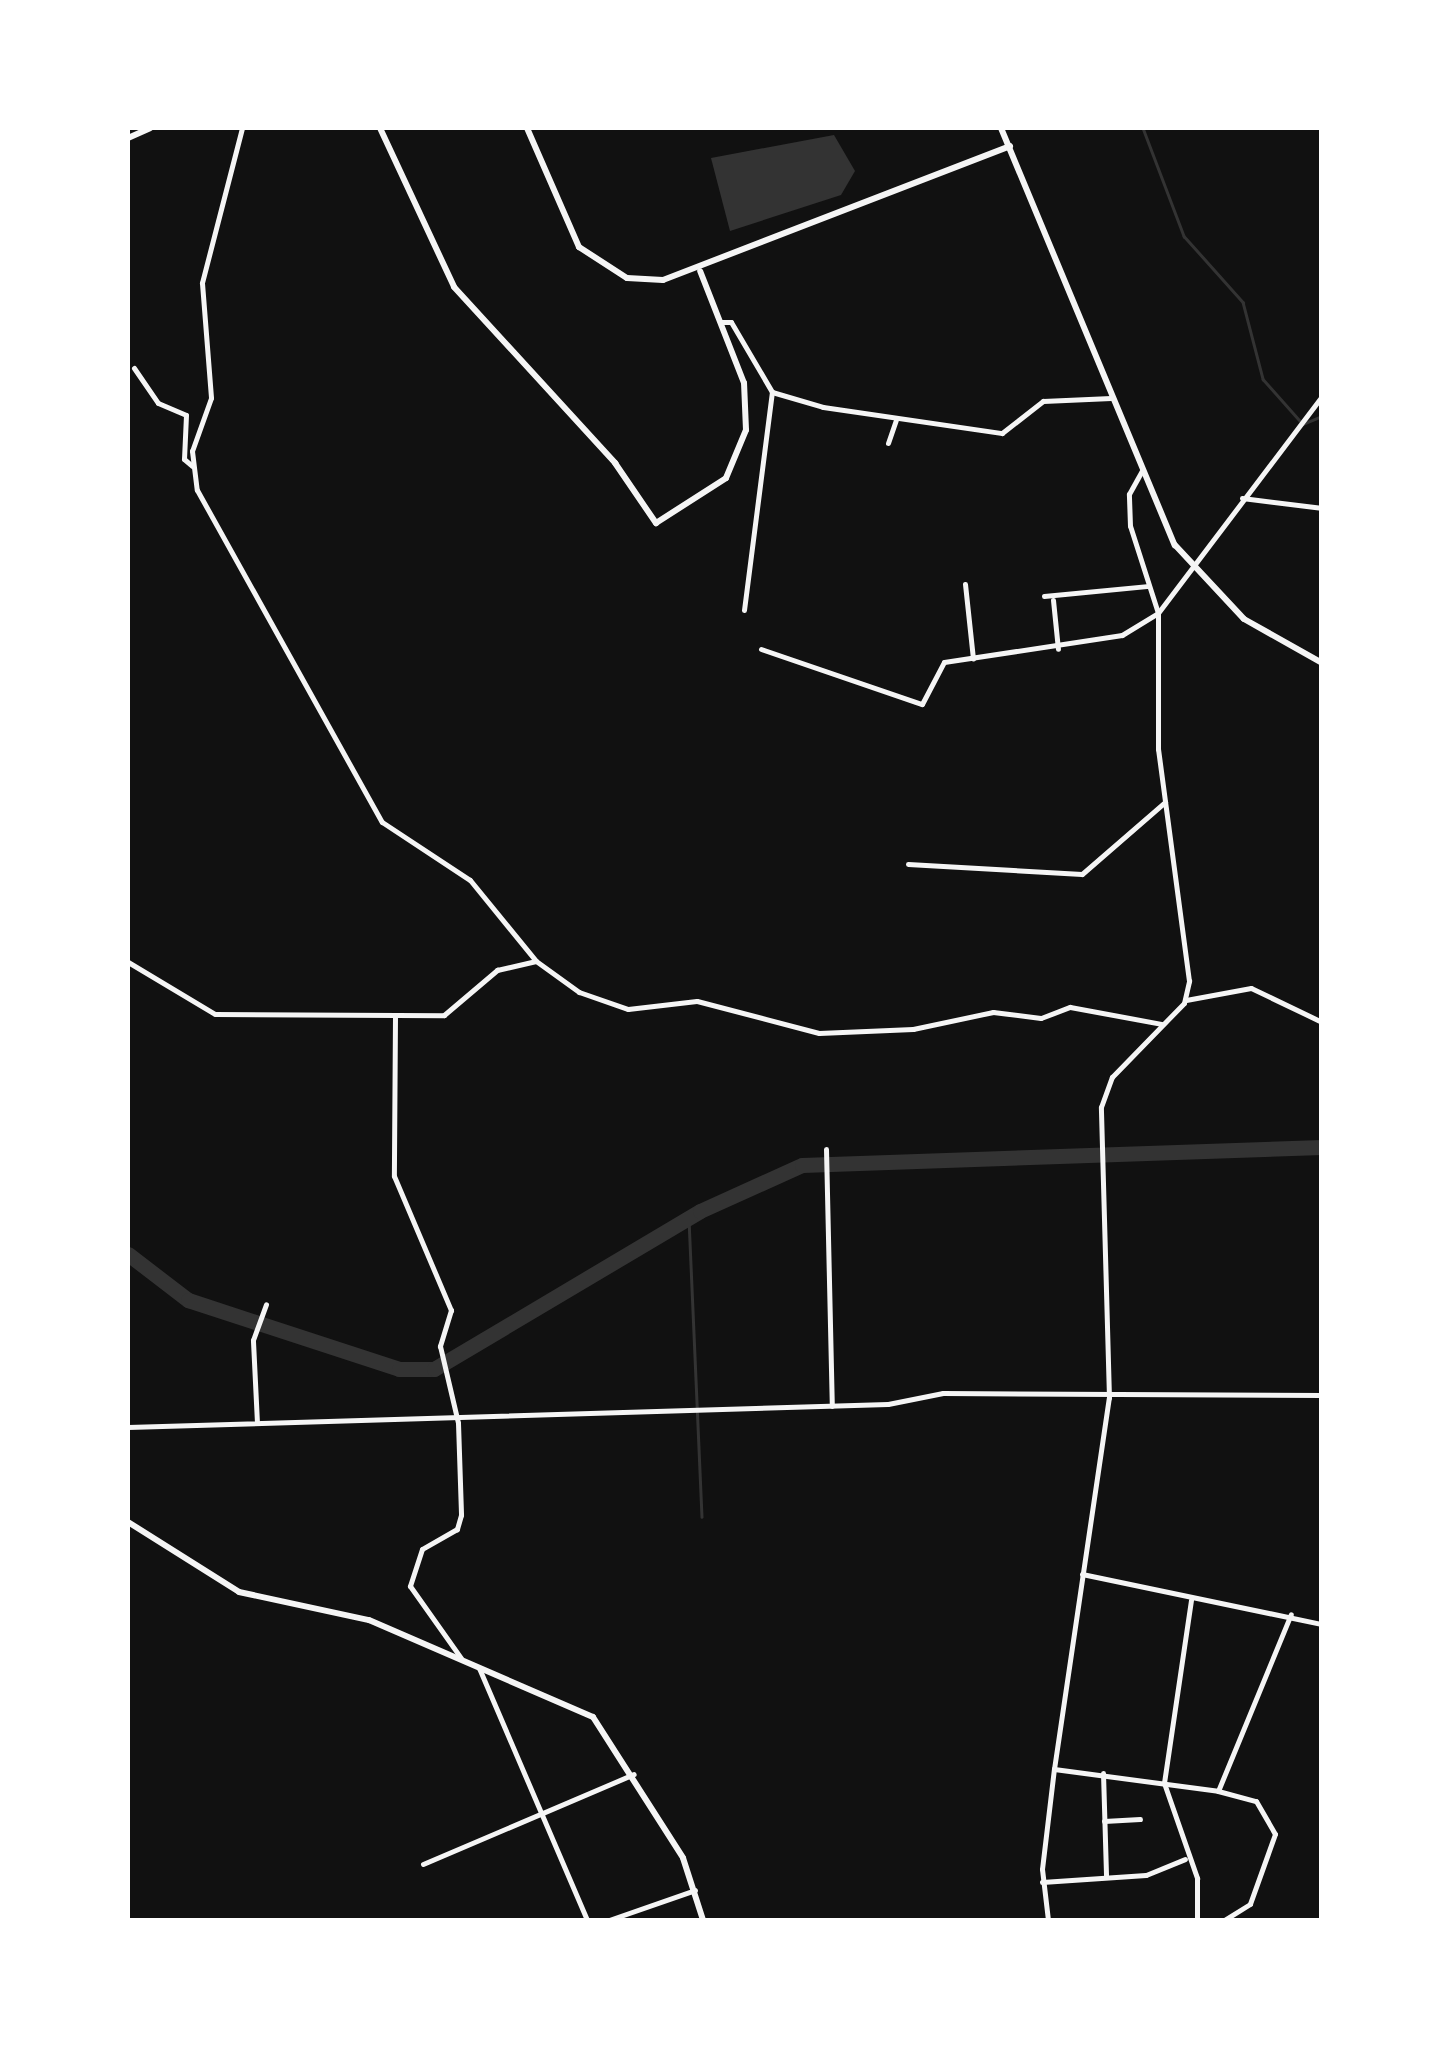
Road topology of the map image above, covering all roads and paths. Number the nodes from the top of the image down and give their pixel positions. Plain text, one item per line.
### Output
1 (150, 128) edge
2 (242, 128) edge
3 (380, 128) edge
4 (528, 128) edge
5 (1001, 128) edge
6 (128, 138) edge
7 (1010, 146) junction
8 (700, 271) junction
9 (721, 322) junction
10 (134, 368) dead end
11 (772, 392) junction
12 (1322, 396) edge
13 (1111, 398) junction
14 (896, 420) junction
15 (888, 443) dead end
16 (192, 466) junction
17 (1142, 471) junction
18 (1242, 498) junction
19 (1322, 508) edge
20 (1192, 570) junction
21 (966, 584) dead end
22 (1147, 586) junction
23 (1044, 596) dead end
24 (1053, 600) junction
25 (744, 610) dead end
26 (1158, 614) junction
27 (761, 649) dead end
28 (1058, 650) junction
29 (974, 659) junction
30 (1322, 662) edge
31 (1165, 802) junction
32 (908, 864) dead end
33 (536, 960) junction
34 (128, 962) edge
35 (1186, 1000) junction
36 (396, 1016) junction
37 (1322, 1022) edge
38 (1162, 1024) junction
39 (826, 1149) dead end
40 (266, 1304) dead end
41 (1322, 1396) edge
42 (1109, 1398) junction
43 (832, 1406) junction
44 (454, 1417) junction
45 (257, 1423) junction
46 (128, 1427) edge
47 (128, 1522) edge
48 (1082, 1574) junction
49 (1192, 1600) junction
50 (1291, 1614) junction
51 (1322, 1624) edge
52 (461, 1658) junction
53 (479, 1665) junction
54 (1054, 1769) junction
55 (1103, 1773) junction
56 (634, 1774) junction
57 (1164, 1784) junction
58 (1218, 1791) junction
59 (539, 1814) junction
60 (1140, 1819) dead end
61 (1104, 1821) junction
62 (1185, 1859) junction
63 (422, 1864) dead end
64 (1106, 1877) junction
65 (1042, 1882) junction
66 (695, 1890) junction
67 (586, 1920) edge
68 (608, 1920) edge
69 (703, 1920) edge
70 (1048, 1920) edge
71 (1197, 1920) edge
72 (1224, 1920) edge

1 - 6 street
2 - 16 street
3 - 9 street
4 - 8 street
5 - 7 street
7 - 8 street
7 - 13 street
8 - 9 street
9 - 11 street
10 - 16 street
11 - 14 street
11 - 25 street
12 - 18 street
13 - 14 street
13 - 17 street
14 - 15 street
16 - 33 street
17 - 20 street
17 - 22 street
18 - 19 street
18 - 20 street
20 - 26 street
20 - 30 street
21 - 29 street
22 - 24 street
22 - 26 street
23 - 24 street
24 - 28 street
26 - 28 street
26 - 31 street
27 - 29 street
28 - 29 street
31 - 32 street
31 - 35 street
33 - 36 street
33 - 38 street
34 - 36 street
35 - 37 street
35 - 38 street
36 - 44 street
38 - 42 street
39 - 43 street
40 - 45 street
41 - 42 street
42 - 43 street
42 - 48 street
43 - 44 street
44 - 45 street
44 - 52 street
45 - 46 street
47 - 52 street
48 - 49 street
48 - 54 street
49 - 50 street
49 - 57 street
50 - 51 street
50 - 58 street
52 - 53 street
53 - 56 street
53 - 59 street
54 - 55 street
54 - 65 street
55 - 57 street
55 - 61 street
56 - 59 street
56 - 66 street
57 - 58 street
57 - 62 street
58 - 72 street
59 - 63 street
59 - 67 street
60 - 61 street
61 - 64 street
62 - 64 street
62 - 71 street
64 - 65 street
65 - 70 street
66 - 68 street
66 - 69 street

